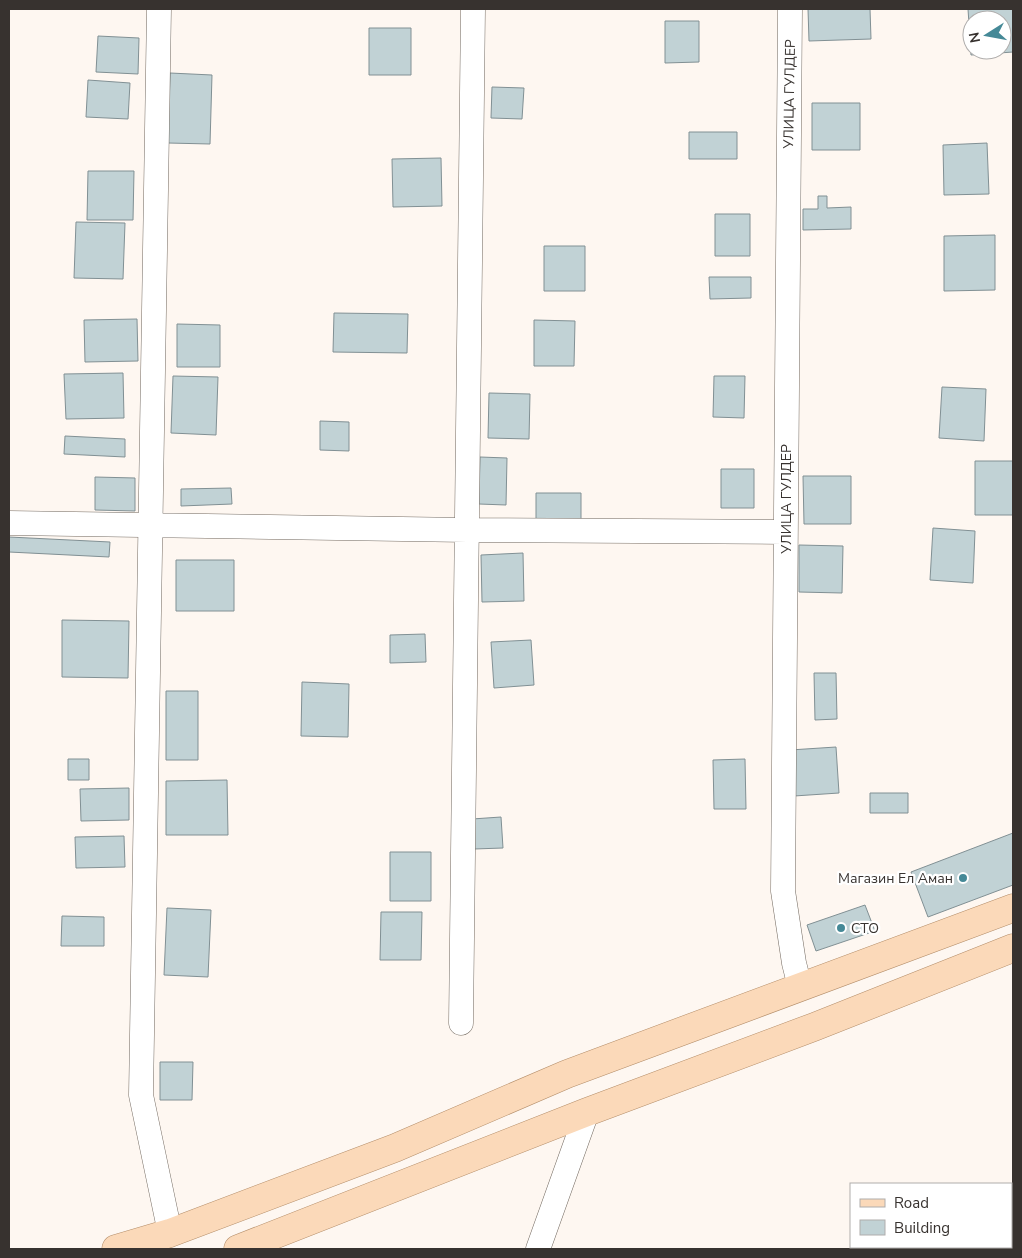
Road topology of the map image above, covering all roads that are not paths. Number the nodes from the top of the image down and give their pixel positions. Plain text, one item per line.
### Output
1 (160, 9) edge
2 (474, 9) edge
3 (790, 9) edge
4 (9, 523) edge
5 (151, 525) junction
6 (467, 530) junction
7 (785, 532) junction
8 (1013, 908) edge
9 (1013, 948) edge
10 (800, 987) junction
11 (461, 1023) dead end
12 (587, 1112) junction
13 (170, 1233) junction
14 (116, 1249) edge
15 (238, 1249) edge
16 (538, 1249) edge

1 - 5 street
2 - 6 street
3 - 7 street, УЛИЦА ГУЛДЕР
4 - 5 street
5 - 6 street
5 - 13 street
6 - 7 street
6 - 11 street
7 - 10 street, УЛИЦА ГУЛДЕР
8 - 10 main road
9 - 12 main road
10 - 13 main road
12 - 15 main road
12 - 16 street
13 - 14 main road

